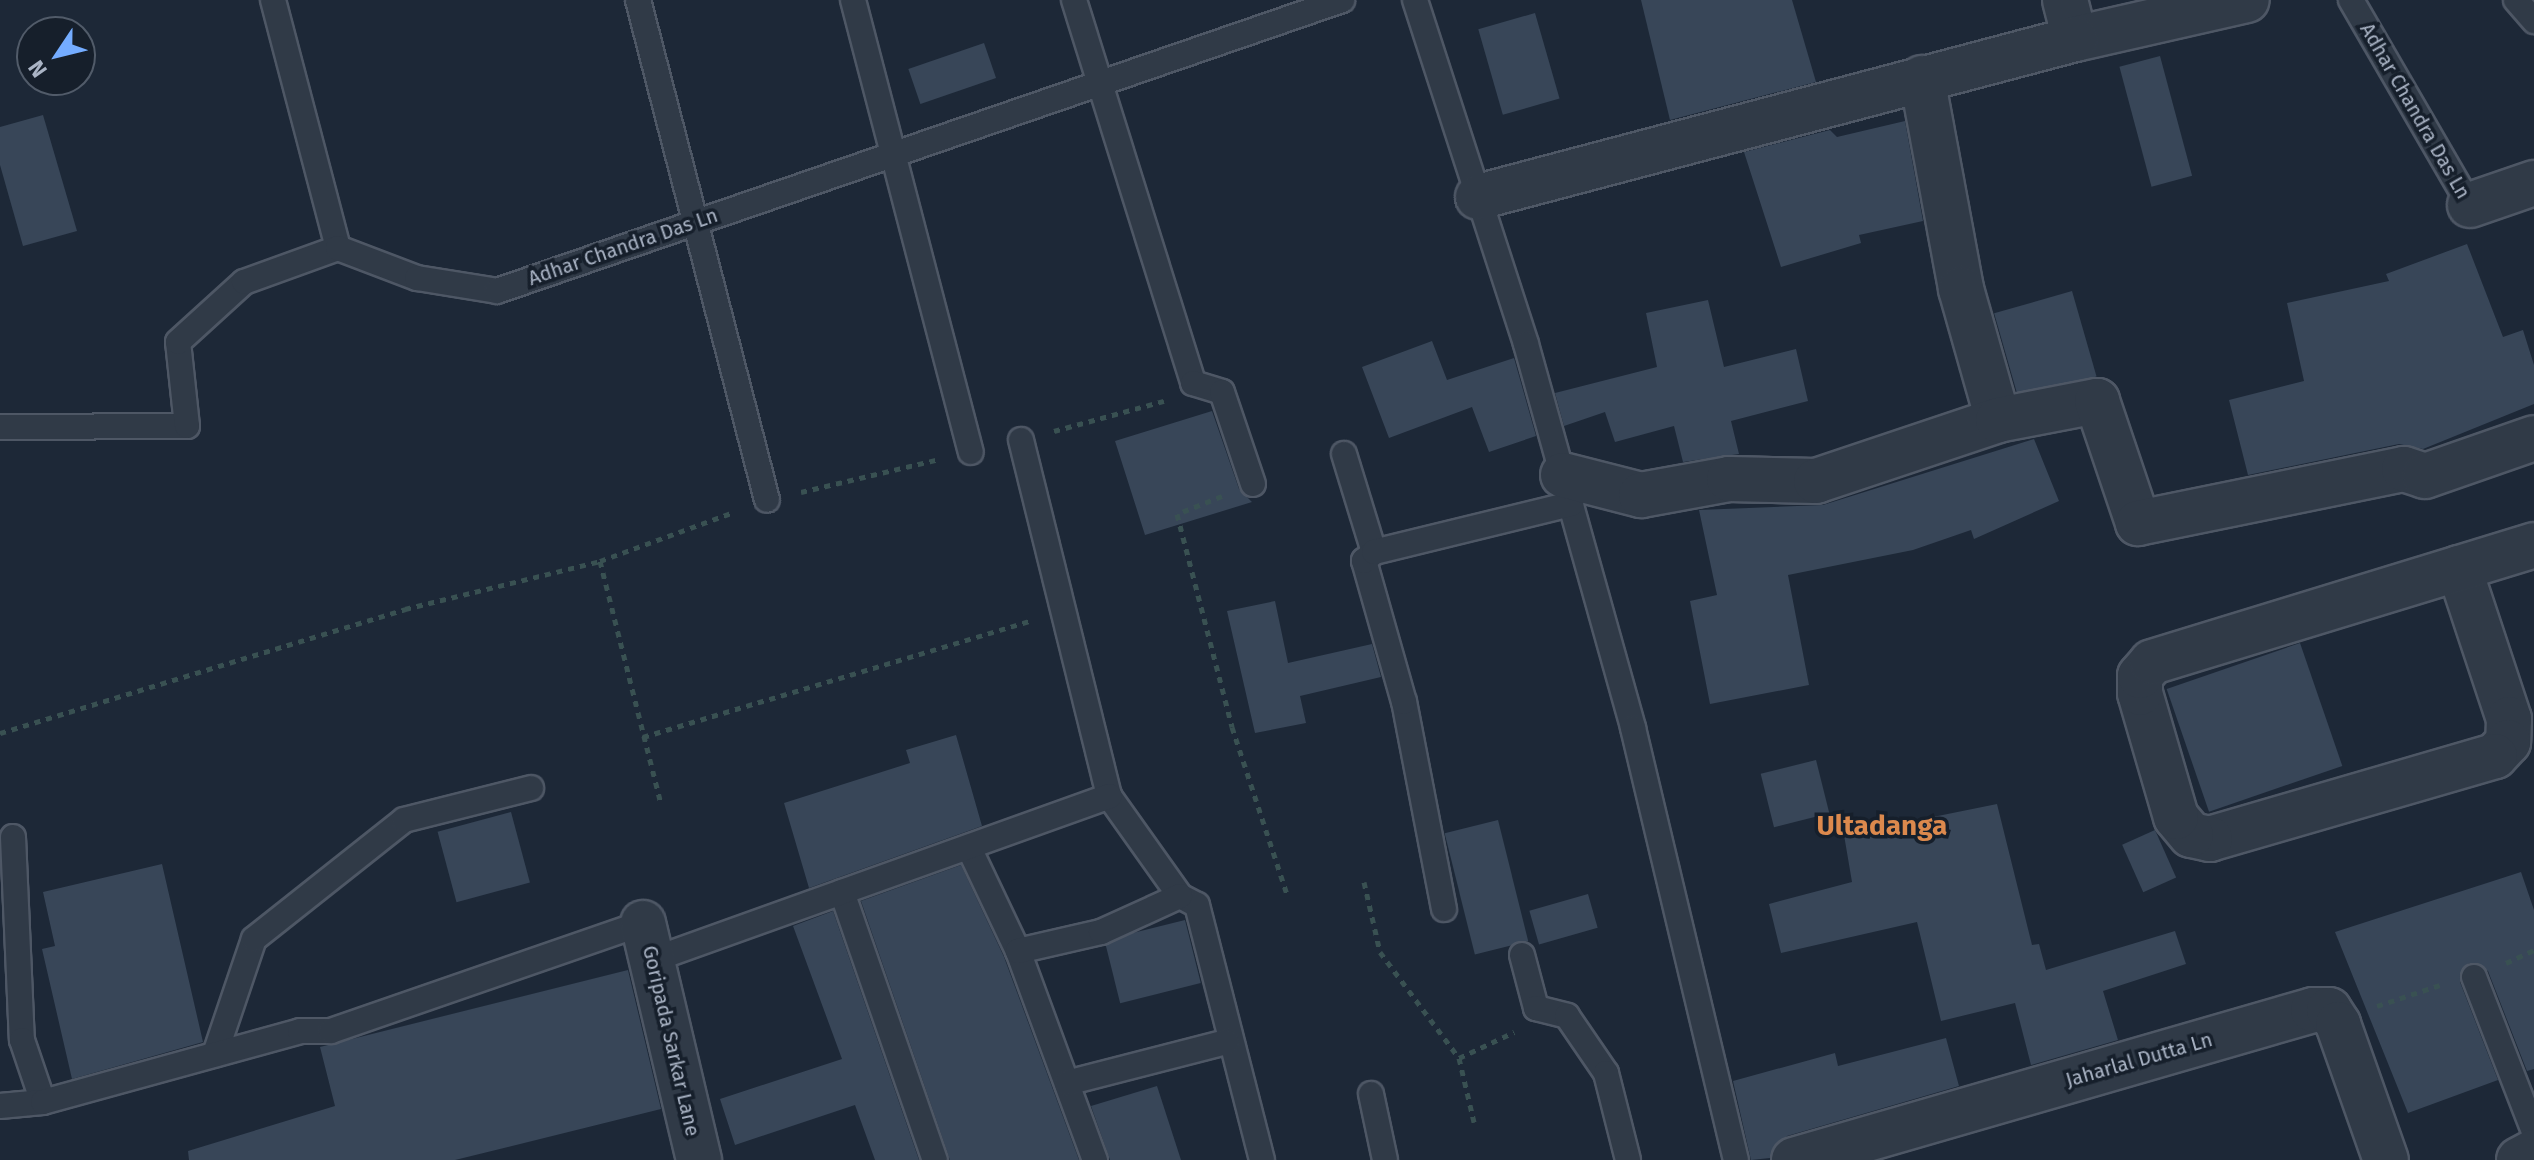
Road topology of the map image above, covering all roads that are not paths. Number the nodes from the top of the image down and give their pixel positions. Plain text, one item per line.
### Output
1 (273, 0) edge
2 (638, 0) edge
3 (853, 0) edge
4 (1074, 0) edge
5 (1342, 0) edge
6 (1415, 0) edge
7 (2247, 0) edge
8 (2351, 0) edge
9 (2516, 0) edge
10 (2070, 19) edge
11 (2534, 21) edge
12 (1922, 78) junction
13 (1102, 84) junction
14 (894, 158) junction
15 (2534, 183) edge
16 (1478, 197) junction
17 (2470, 205) joint
18 (693, 221) junction
19 (338, 248) junction
20 (1998, 420) junction
21 (0, 427) edge
22 (2534, 438) edge
23 (1021, 440) road end
24 (971, 452) road end
25 (1344, 454) dead end
26 (1253, 484) road end
27 (1567, 490) junction
28 (767, 500) road end
29 (2534, 545) edge
30 (1374, 552) junction
31 (2459, 568) junction
32 (531, 788) dead end
33 (1109, 796) junction
34 (13, 837) dead end
35 (969, 848) junction
36 (842, 892) junction
37 (1180, 896) junction
38 (1444, 909) dead end
39 (647, 942) junction
40 (1018, 951) junction
41 (1522, 955) dead end
42 (2474, 977) road end
43 (1227, 1042) junction
44 (215, 1054) junction
45 (1067, 1083) junction
46 (1371, 1094) dead end
47 (43, 1102) junction
48 (0, 1106) edge
49 (2534, 1132) edge
50 (2534, 1152) edge
51 (699, 1160) edge
52 (935, 1160) edge
53 (1095, 1160) edge
54 (1262, 1160) edge
55 (1385, 1160) edge
56 (1628, 1160) edge
57 (1736, 1160) edge
58 (1794, 1160) edge
59 (2386, 1160) edge
60 (2519, 1160) edge

1 - 19 lane
2 - 18 lane
3 - 14 lane
4 - 13 lane
5 - 13 lane, Adhar Chandra Das Ln
6 - 16 lane
7 - 10 street
8 - 17 lane, Adhar Chandra Das Ln
9 - 11 lane
10 - 12 street
12 - 16 street
12 - 20 street
13 - 14 lane, Adhar Chandra Das Ln
13 - 26 lane
14 - 18 lane, Adhar Chandra Das Ln
14 - 24 lane
15 - 17 street, Adhar Chandra Das Ln
16 - 27 lane
18 - 19 lane, Adhar Chandra Das Ln
18 - 28 lane
19 - 21 lane
20 - 22 street
20 - 27 street
23 - 33 lane
25 - 30 lane
27 - 30 lane
27 - 57 lane
29 - 31 street
30 - 38 lane
31 - 31 street
32 - 44 lane
33 - 35 lane
33 - 37 lane
34 - 47 lane
35 - 36 lane
35 - 40 lane
36 - 39 lane
36 - 52 lane
37 - 40 lane
37 - 43 lane
39 - 44 lane
39 - 51 street, Goripada Sarkar Lane
40 - 45 lane
41 - 56 lane
42 - 49 lane
43 - 45 lane
43 - 54 lane
44 - 47 lane
45 - 53 lane
46 - 55 lane
47 - 48 lane
50 - 60 street
58 - 59 street, Jaharlal Dutta Ln

